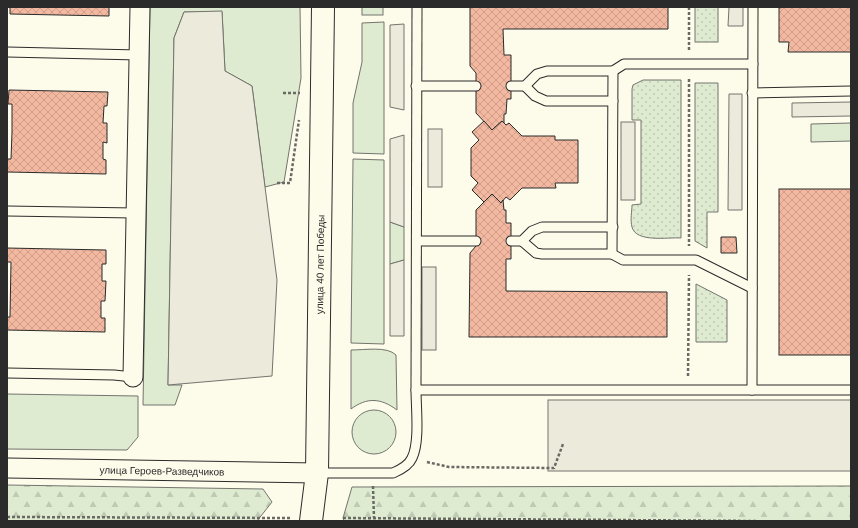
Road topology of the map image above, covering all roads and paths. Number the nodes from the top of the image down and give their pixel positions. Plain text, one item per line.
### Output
1 (140, 7) edge
2 (323, 7) edge
3 (417, 7) edge
4 (689, 7) edge
5 (752, 7) edge
6 (7, 52) edge
7 (139, 55) junction
8 (689, 64) junction
9 (752, 64) junction
10 (613, 70) junction
11 (416, 86) junction
12 (476, 86) dead end
13 (511, 86) dead end
14 (525, 86) junction
15 (851, 91) edge
16 (283, 93) dead end
17 (300, 93) junction
18 (304, 93) dead end
19 (752, 93) junction
20 (300, 101) dead end
21 (613, 101) junction
22 (299, 115) dead end
23 (277, 183) dead end
24 (7, 211) edge
25 (135, 213) junction
26 (613, 227) junction
27 (416, 241) junction
28 (476, 241) dead end
29 (511, 241) dead end
30 (522, 241) junction
31 (612, 254) junction
32 (689, 260) junction
33 (752, 288) junction
34 (7, 373) edge
35 (134, 377) joint
36 (416, 390) junction
37 (688, 390) junction
38 (752, 390) junction
39 (851, 390) edge
40 (564, 444) dead end
41 (412, 458) junction
42 (7, 468) edge
43 (317, 472) junction
44 (374, 484) dead end
45 (7, 517) edge
46 (343, 518) dead end
47 (374, 518) junction
48 (302, 520) edge
49 (756, 521) edge

1 - 7 street
2 - 43 street, улица 40 лет Победы
3 - 11 lane
4 - 8 path
5 - 9 lane
6 - 7 lane
7 - 25 street
8 - 9 lane
8 - 10 lane
8 - 32 path
9 - 19 lane
10 - 14 lane
10 - 21 lane
11 - 12 lane
11 - 27 lane
13 - 14 lane
14 - 21 lane
15 - 19 lane
16 - 17 path
17 - 18 path
17 - 20 path
19 - 33 lane
21 - 26 lane
22 - 23 path
24 - 25 lane
25 - 35 street
26 - 30 lane
26 - 31 lane
27 - 28 lane
27 - 36 lane
29 - 30 lane
30 - 31 lane
31 - 32 lane
32 - 33 lane
32 - 37 path
33 - 38 lane
34 - 35 lane
36 - 37 lane
36 - 41 lane
37 - 38 lane
38 - 39 lane
40 - 41 path
41 - 43 lane
42 - 43 street, улица Героев-Разведчиков
43 - 48 street, улица 40 лет Победы
44 - 47 path
45 - 48 path
46 - 47 path
47 - 49 path

